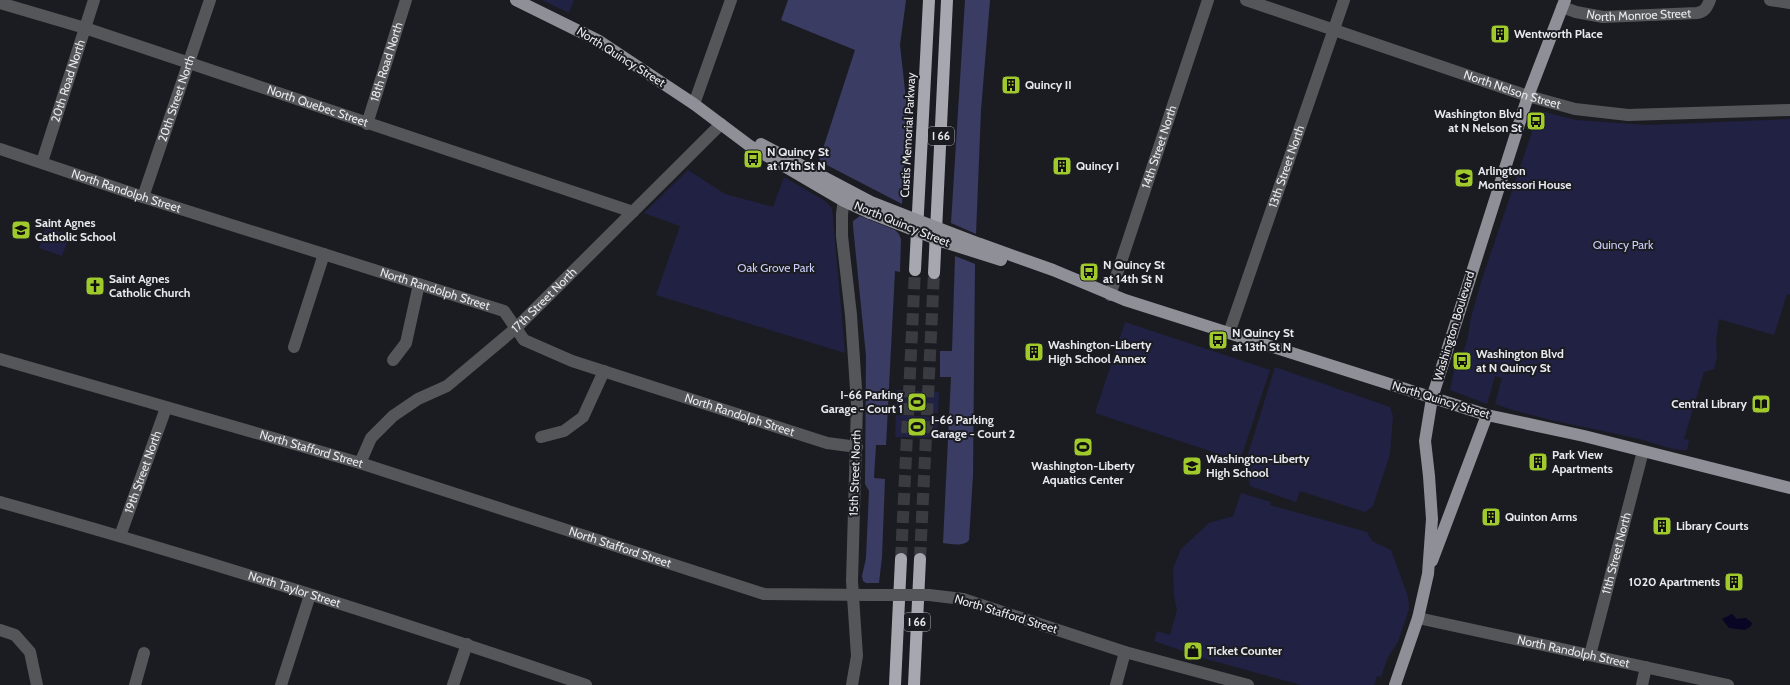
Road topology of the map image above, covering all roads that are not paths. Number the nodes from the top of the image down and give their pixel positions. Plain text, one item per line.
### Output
1 (94, 0) edge
2 (210, 0) edge
3 (406, 0) edge
4 (516, 0) edge
5 (731, 0) edge
6 (929, 0) edge
7 (947, 0) edge
8 (1208, 0) edge
9 (1246, 0) edge
10 (1344, 0) edge
11 (1710, 0) edge
12 (1770, 0) edge
13 (0, 3) edge
14 (1564, 4) edge
15 (1790, 4) edge
16 (85, 28) junction
17 (1334, 30) junction
18 (188, 64) junction
19 (1528, 96) junction
20 (694, 104) junction
21 (1790, 110) edge
22 (367, 124) junction
23 (721, 124) junction
24 (0, 149) edge
25 (42, 162) junction
26 (845, 195) junction
27 (143, 197) junction
28 (633, 212) junction
29 (324, 254) junction
30 (916, 270) tunnel mouth
31 (934, 273) tunnel mouth
32 (419, 284) junction
33 (1104, 292) junction
34 (516, 328) junction
35 (1229, 333) junction
36 (294, 347) dead end
37 (0, 359) edge
38 (393, 360) dead end
39 (604, 371) junction
40 (1432, 398) junction
41 (166, 408) junction
42 (1487, 415) junction
43 (541, 437) dead end
44 (856, 447) junction
45 (1642, 451) junction
46 (360, 463) junction
47 (1790, 488) edge
48 (0, 502) edge
49 (120, 536) junction
50 (901, 559) tunnel mouth
51 (920, 559) tunnel mouth
52 (1428, 574) junction
53 (310, 595) junction
54 (853, 595) junction
55 (1418, 618) junction
56 (0, 630) edge
57 (467, 644) junction
58 (1126, 652) junction
59 (144, 653) dead end
60 (1590, 655) junction
61 (1646, 667) junction
62 (37, 685) edge
63 (135, 685) edge
64 (281, 685) edge
65 (453, 685) edge
66 (586, 685) edge
67 (852, 685) edge
68 (895, 685) edge
69 (914, 685) edge
70 (1116, 685) edge
71 (1248, 685) edge
72 (1395, 685) edge
73 (1642, 685) edge
74 (1728, 685) edge

1 - 16 street, 20th Road North
2 - 18 street, 20th Street North
3 - 22 street, 18th Road North
4 - 20 main road, North Quincy Street
5 - 20 street
6 - 30 highway, Custis Memorial Parkway / I 66
7 - 31 highway, I 66
8 - 33 street, 14th Street North
9 - 17 street, North Nelson Street
10 - 17 street, 13th Street North
11 - 14 street, North Monroe Street
12 - 15 street
13 - 16 street, North Quebec Street
14 - 19 main road, Washington Boulevard
16 - 18 street, North Quebec Street
16 - 25 street, 20th Road North
17 - 19 street, North Nelson Street
17 - 35 street, 13th Street North
18 - 22 street, North Quebec Street
18 - 27 street, 20th Street North
19 - 21 street, North Nelson Street
19 - 40 main road, Washington Boulevard
20 - 23 main road, North Quincy Street
22 - 28 street, North Quebec Street
23 - 26 main road, North Quincy Street
23 - 28 street, 17th Street North
24 - 25 street, North Randolph Street
25 - 27 street, North Randolph Street
26 - 33 main road, North Quincy Street, bridge
26 - 44 street, 15th Street North
27 - 29 street, North Randolph Street
28 - 34 street, 17th Street North
29 - 32 street, North Randolph Street
29 - 36 street
32 - 34 street, North Randolph Street
32 - 38 street
33 - 35 main road, North Quincy Street
34 - 39 street, North Randolph Street
34 - 46 street, 17th Street North
35 - 40 main road, North Quincy Street
37 - 41 street, North Stafford Street
39 - 43 street
39 - 44 street, North Randolph Street
40 - 42 main road, North Quincy Street
40 - 52 main road, Washington Boulevard
41 - 46 street, North Stafford Street
41 - 49 street, 19th Street North
42 - 45 main road, North Quincy Street
42 - 52 main road
44 - 54 street, 15th Street North
45 - 47 main road, North Quincy Street
45 - 60 street, 11th Street North
46 - 54 street, North Stafford Street
48 - 49 street, North Taylor Street
49 - 53 street, North Taylor Street
50 - 68 highway, I 66
51 - 69 highway, I 66
52 - 55 main road, Washington Boulevard
53 - 57 street, North Taylor Street
53 - 64 street
54 - 58 street, North Stafford Street, bridge
54 - 67 street, 15th Street North
55 - 60 street, North Randolph Street
55 - 72 main road, Washington Boulevard
56 - 62 street
57 - 65 street
57 - 66 street, North Taylor Street
58 - 70 street
58 - 71 street, North Stafford Street
59 - 63 street
60 - 61 street, North Randolph Street
61 - 73 street
61 - 74 street, North Randolph Street

